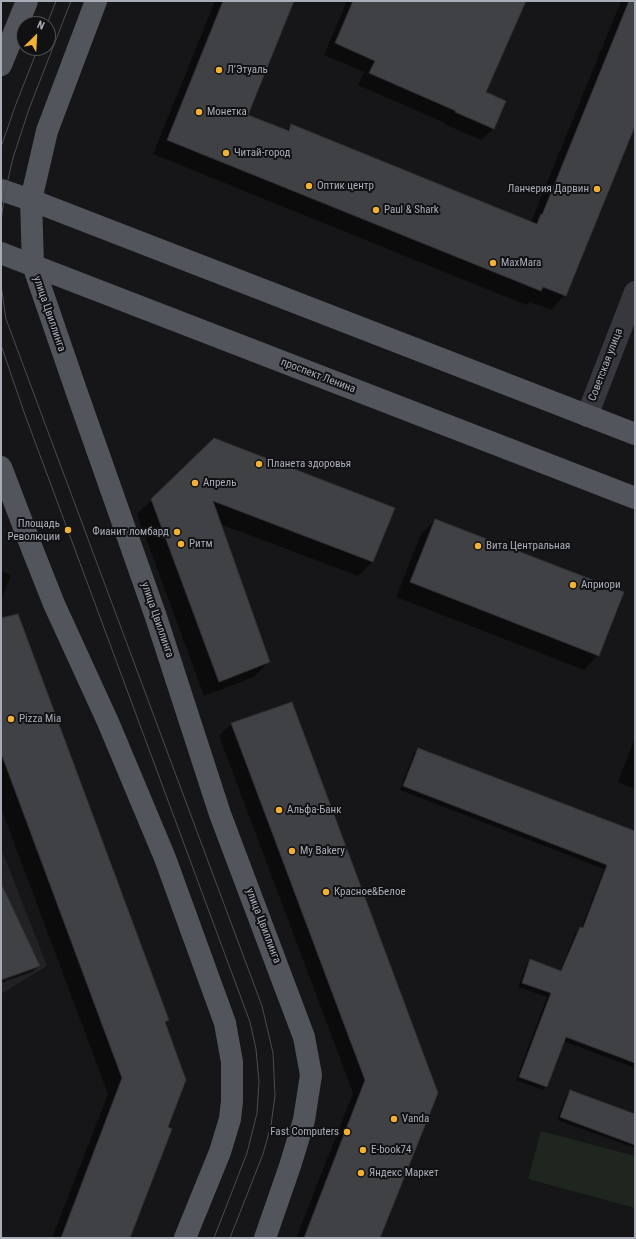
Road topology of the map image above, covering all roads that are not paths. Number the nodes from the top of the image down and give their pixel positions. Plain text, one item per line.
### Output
1 (27, 1) edge
2 (96, 1) edge
3 (1, 65) edge
4 (1, 190) edge
5 (31, 200) junction
6 (1, 253) edge
7 (33, 265) junction
8 (635, 292) edge
9 (586, 416) junction
10 (635, 434) edge
11 (1, 467) edge
12 (635, 498) edge
13 (185, 1238) edge
14 (265, 1238) edge

1 - 3 main road
2 - 5 main road, улица Цвиллинга
4 - 5 main road
5 - 7 main road, улица Цвиллинга
5 - 9 main road
6 - 7 main road, проспект Ленина
7 - 12 main road, проспект Ленина
7 - 14 main road, улица Цвиллинга
8 - 9 street, Советская улица
9 - 10 main road
11 - 13 main road

